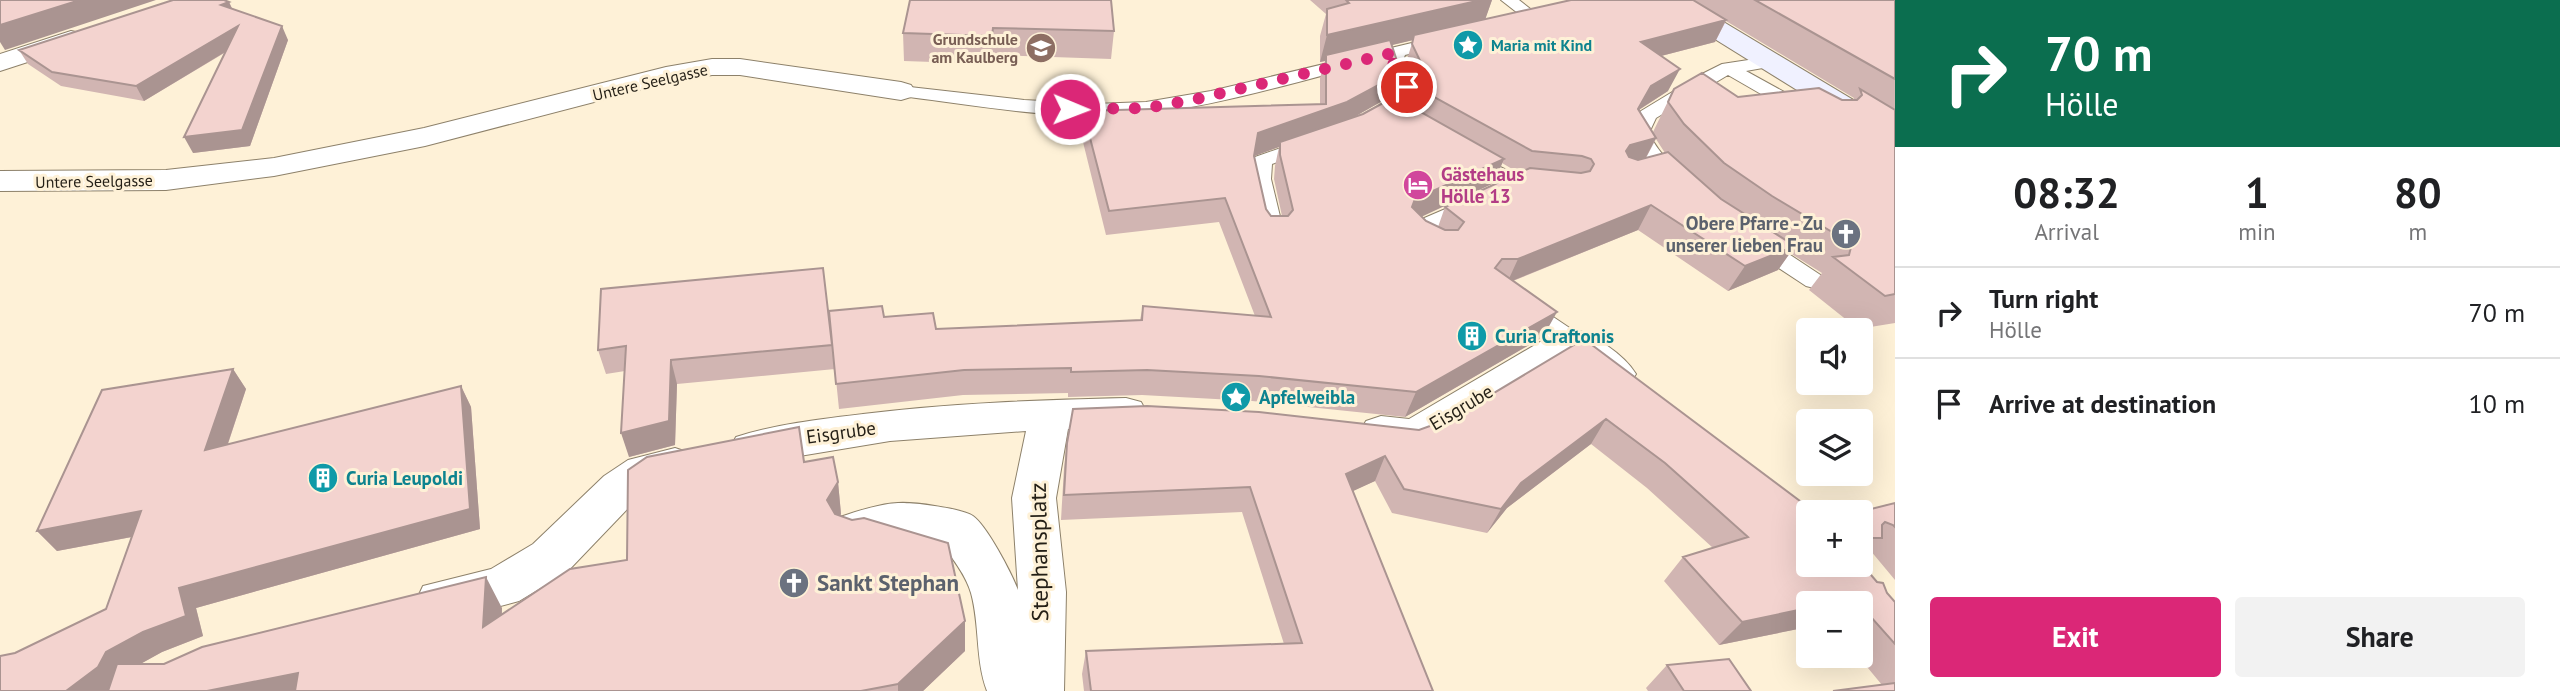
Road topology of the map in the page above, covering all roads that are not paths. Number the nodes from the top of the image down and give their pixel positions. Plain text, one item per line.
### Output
1 (1509, 0) edge
2 (1669, 0) edge
3 (1512, 23) edge
4 (97, 31) edge
5 (1458, 37) edge
6 (1391, 54) junction
7 (1768, 62) junction
8 (0, 63) edge
9 (1728, 68) junction
10 (901, 91) joint
11 (1387, 109) junction
12 (1819, 118) edge
13 (1407, 121) edge
14 (1357, 125) edge
15 (1895, 138) edge
16 (1326, 139) edge
17 (1447, 146) edge
18 (1659, 166) junction
19 (1634, 173) edge
20 (0, 181) edge
21 (1516, 183) junction
22 (1557, 187) edge
23 (1689, 193) edge
24 (1273, 233) edge
25 (1742, 233) edge
26 (1440, 247) edge
27 (1814, 281) dead end
28 (1499, 291) edge
29 (1571, 341) junction
30 (1649, 398) edge
31 (1051, 415) junction
32 (1170, 415) edge
33 (1344, 428) edge
34 (856, 530) edge
35 (396, 612) edge
36 (1013, 691) edge
37 (1038, 691) edge

1 - 3 lane
2 - 7 street
4 - 8 street
5 - 6 lane, Untere Seelgasse
6 - 10 lane, Untere Seelgasse
6 - 11 lane
7 - 9 lane
7 - 15 street
9 - 12 lane
9 - 18 lane
10 - 20 street, Untere Seelgasse
11 - 13 lane
11 - 14 lane
16 - 24 lane
17 - 21 lane
18 - 19 lane
18 - 23 lane
21 - 22 lane
21 - 26 lane
25 - 27 lane
28 - 29 lane
29 - 30 street
29 - 33 street, Eisgrube
31 - 32 street, Eisgrube
31 - 35 street, Eisgrube
31 - 37 street, Stephansplatz
34 - 36 street, Stephansplatz

